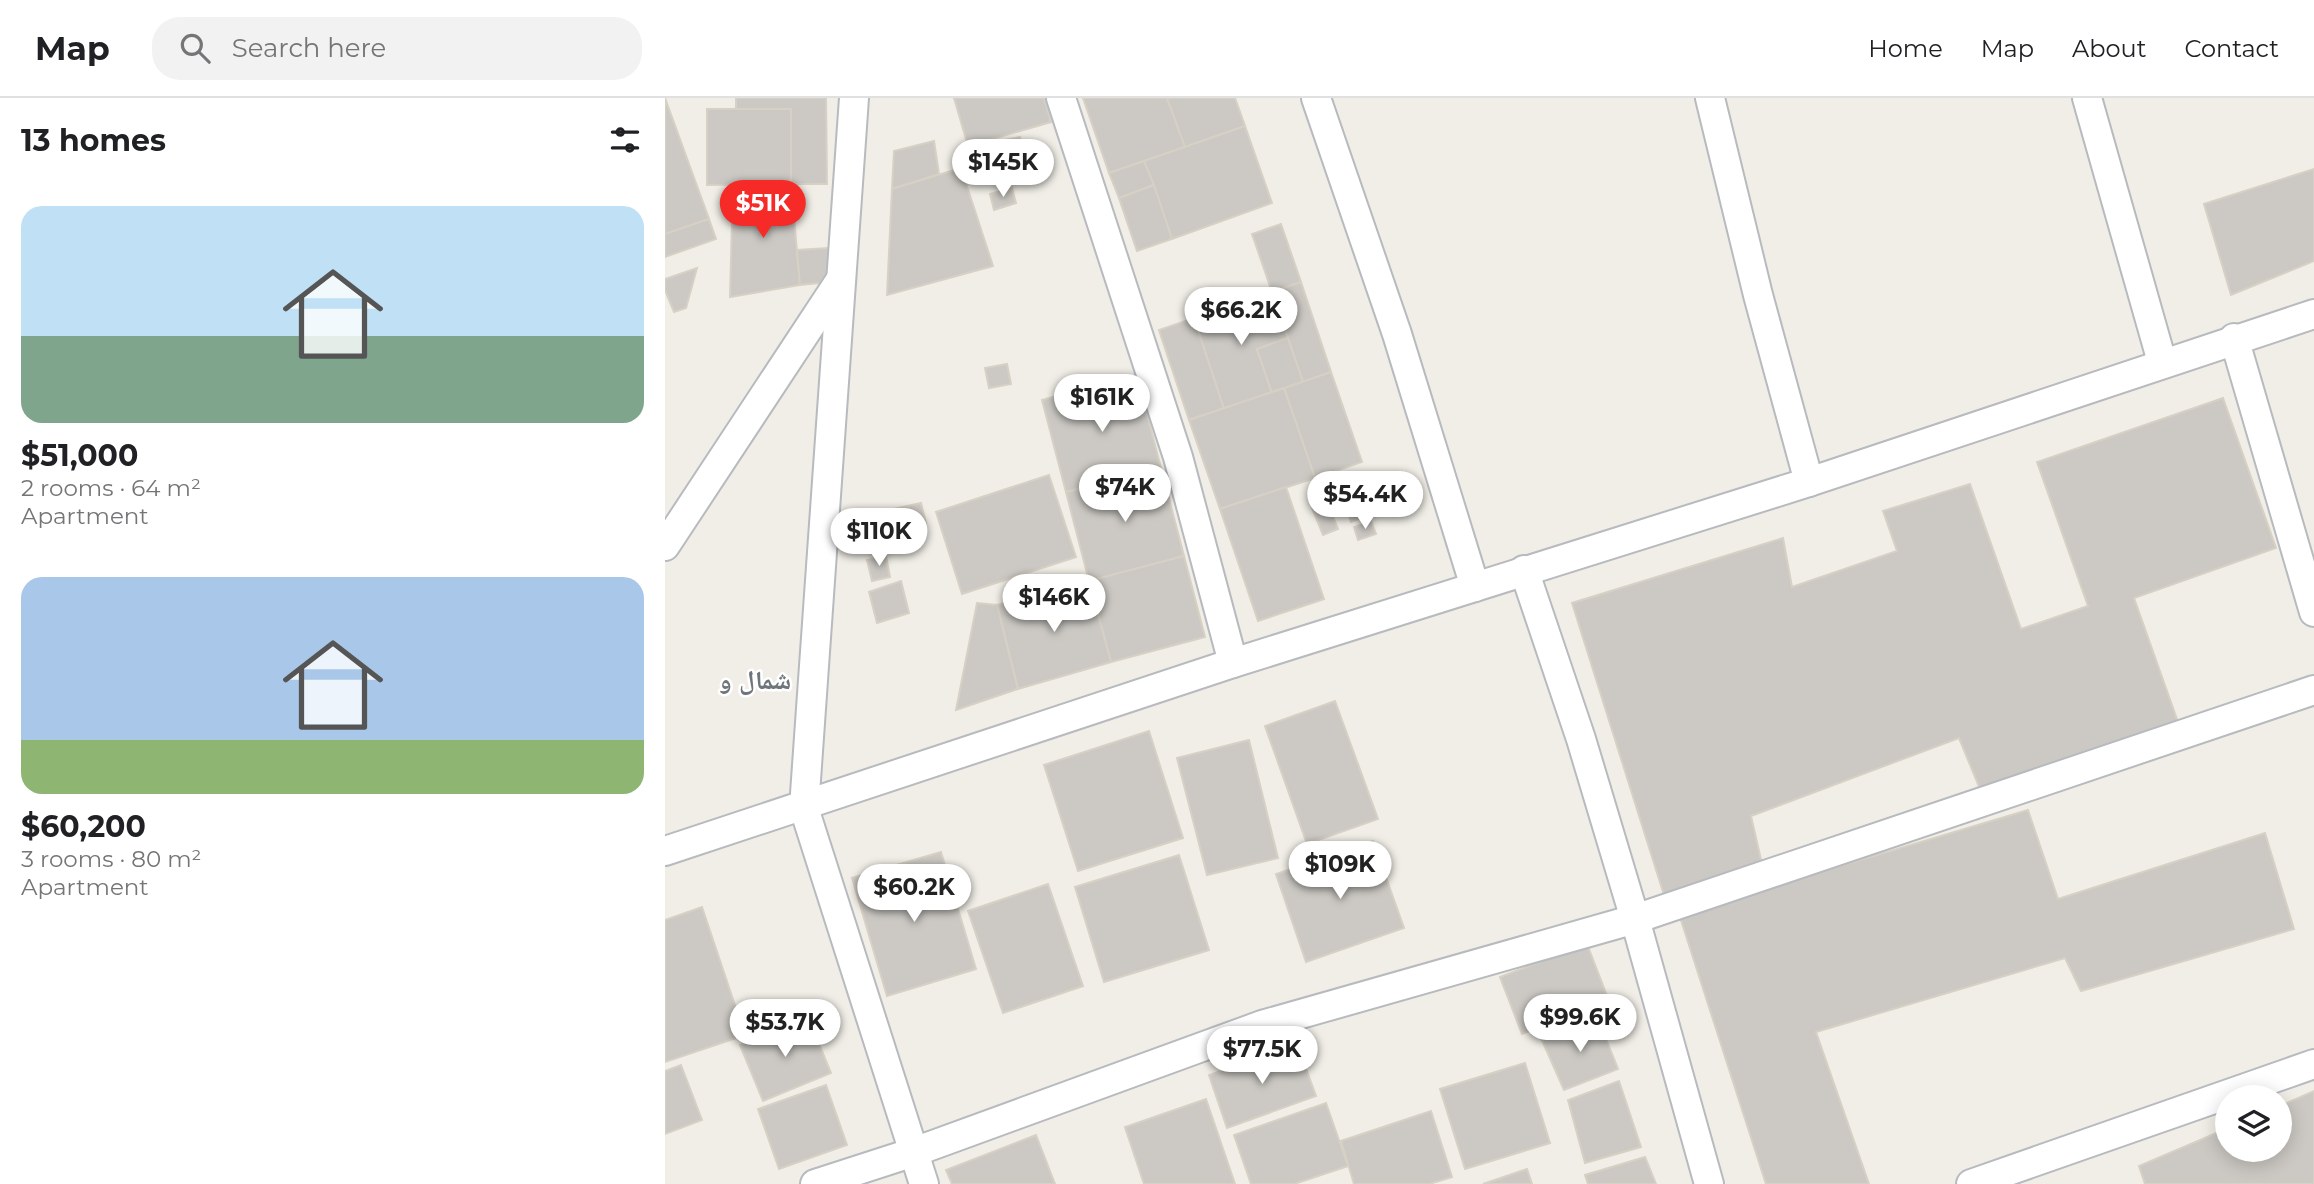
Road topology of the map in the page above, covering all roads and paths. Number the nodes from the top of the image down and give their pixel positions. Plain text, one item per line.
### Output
1 (854, 98) edge
2 (1061, 98) edge
3 (1316, 98) edge
4 (1710, 98) edge
5 (2087, 98) edge
6 (842, 278) junction
7 (2314, 314) edge
8 (2234, 338) junction
9 (2162, 362) junction
10 (1809, 482) junction
11 (665, 546) edge
12 (1524, 570) junction
13 (1475, 587) junction
14 (2314, 612) edge
15 (1233, 663) junction
16 (2314, 690) edge
17 (804, 808) junction
18 (665, 851) edge
19 (1635, 919) junction
20 (2314, 1064) edge
21 (914, 1152) junction
22 (815, 1184) edge
23 (924, 1184) edge
24 (1709, 1184) edge
25 (1971, 1184) edge

1 - 6 street
2 - 15 street
3 - 13 street
4 - 10 street
5 - 9 street
6 - 11 street
6 - 17 street
7 - 8 street
8 - 9 street
8 - 14 street
9 - 10 street
10 - 12 street
12 - 13 street
12 - 19 street
13 - 15 street
15 - 17 street
16 - 19 street
17 - 18 street
17 - 21 street
19 - 21 street
19 - 24 street
20 - 25 street
21 - 22 street
21 - 23 street

